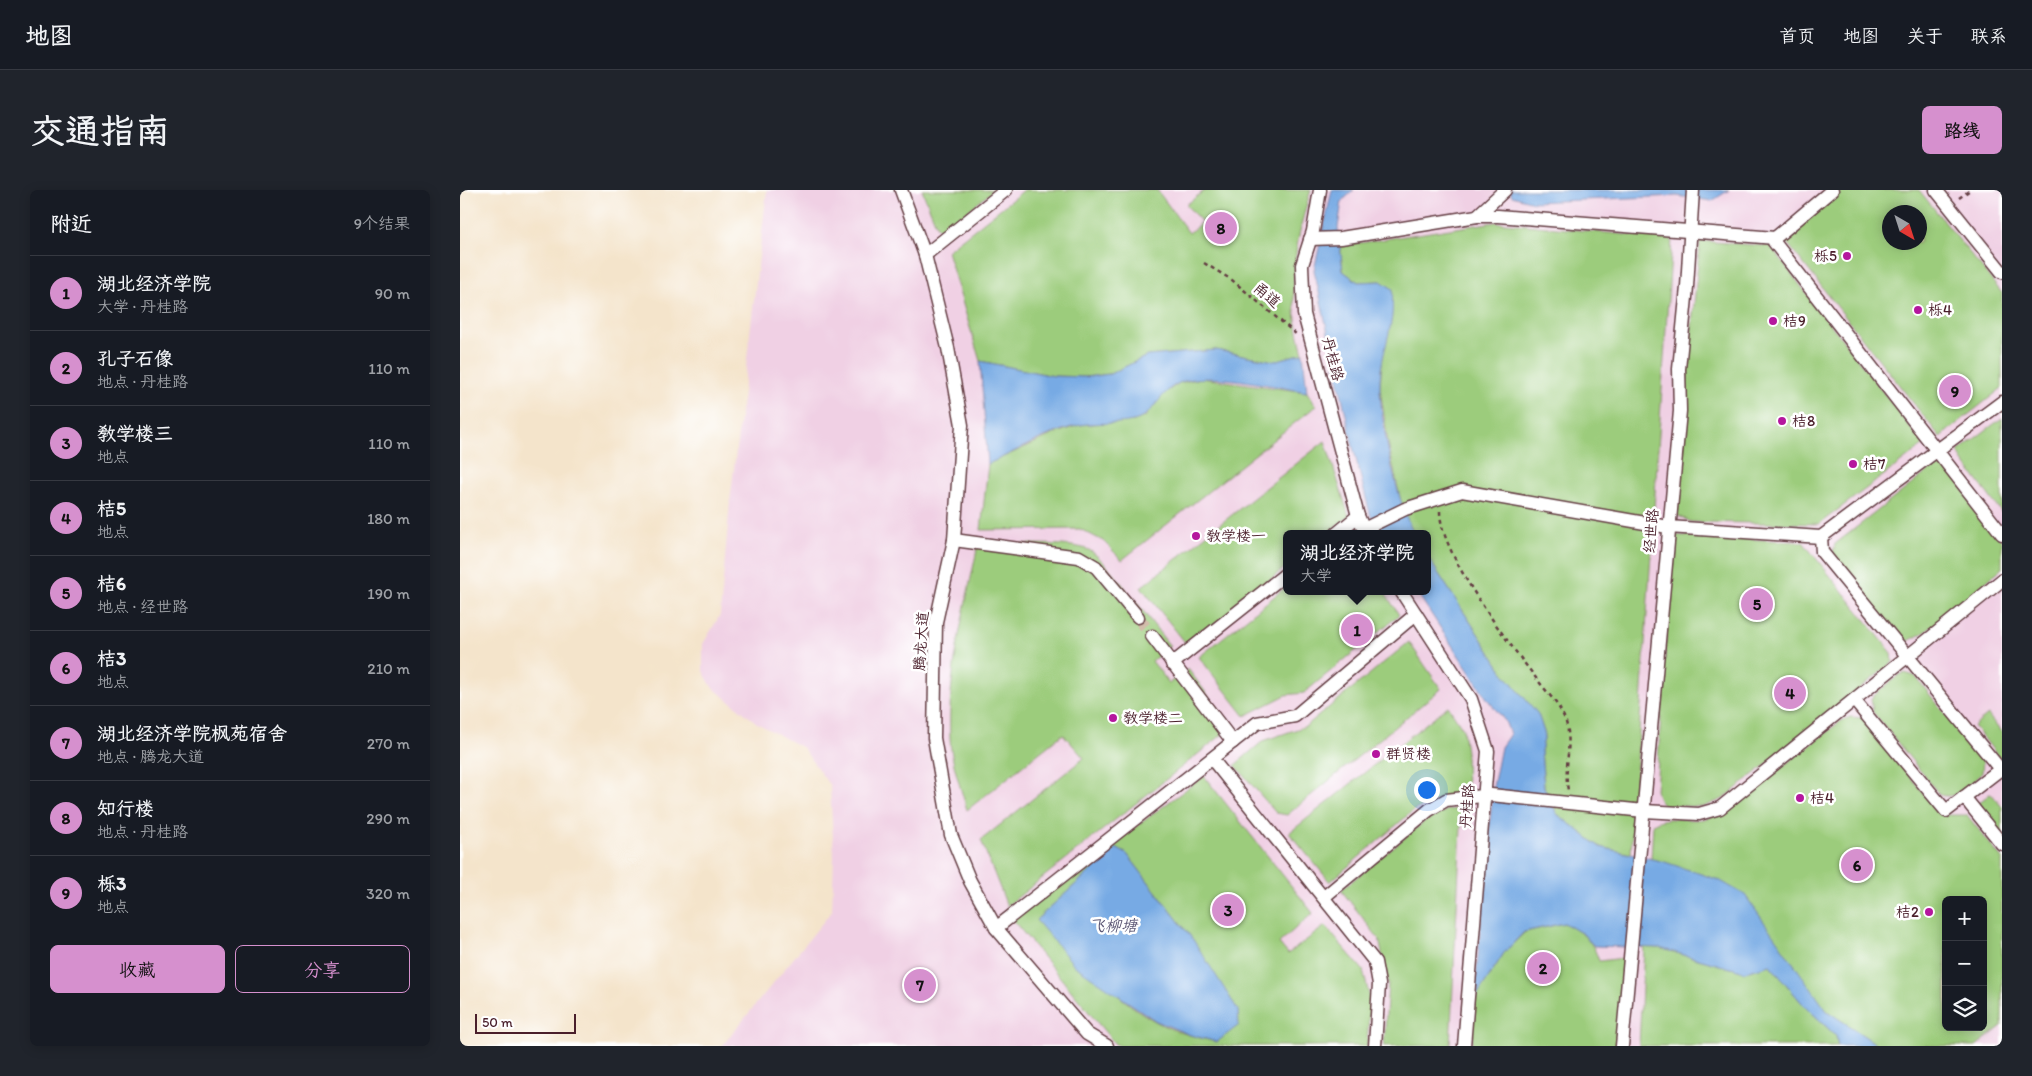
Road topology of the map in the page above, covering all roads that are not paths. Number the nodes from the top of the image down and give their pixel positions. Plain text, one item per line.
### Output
1 (901, 190) edge
2 (1006, 190) edge
3 (1320, 190) edge
4 (1693, 190) edge
5 (1832, 190) edge
6 (1936, 190) edge
7 (1502, 192) edge
8 (1476, 216) junction
9 (1691, 231) junction
10 (1775, 238) junction
11 (1311, 240) junction
12 (925, 255) junction
13 (2002, 272) edge
14 (2002, 402) edge
15 (1938, 451) junction
16 (1358, 516) junction
17 (1668, 527) junction
18 (1367, 529) edge
19 (1341, 530) edge
20 (2002, 534) edge
21 (1821, 537) junction
22 (954, 540) junction
23 (1283, 576) edge
24 (2002, 580) edge
25 (1404, 595) edge
26 (1416, 614) junction
27 (1138, 617) tunnel mouth
28 (1152, 636) tunnel mouth
29 (1908, 656) junction
30 (1172, 664) junction
31 (1854, 700) junction
32 (1234, 742) junction
33 (1212, 759) junction
34 (2001, 769) edge
35 (1487, 795) junction
36 (1964, 797) junction
37 (1644, 811) junction
38 (2002, 844) edge
39 (1324, 897) junction
40 (996, 928) junction
41 (1107, 1046) edge
42 (1375, 1046) edge
43 (1464, 1046) edge
44 (1622, 1046) edge

1 - 12 street, 腾龙大道
2 - 12 street
3 - 11 street, 丹桂路
4 - 9 street, 经世路
5 - 10 street
6 - 13 street
7 - 8 street
8 - 9 street
8 - 11 street
9 - 10 street
9 - 17 street, 经世路
10 - 15 street
11 - 16 street, 丹桂路
12 - 22 street, 腾龙大道
14 - 15 street
15 - 20 street
15 - 21 street
16 - 18 street, 丹桂路
16 - 19 street
17 - 18 street
17 - 21 street
17 - 37 street, 经世路
21 - 29 street
22 - 27 street
22 - 40 street, 腾龙大道
23 - 30 street
24 - 29 street
25 - 26 street, 丹桂路
26 - 32 street
26 - 35 street, 丹桂路
28 - 30 street
29 - 31 street
29 - 34 street
30 - 32 street
31 - 36 street
31 - 37 street
32 - 33 street
33 - 39 street
33 - 40 street
34 - 36 street
35 - 37 street
35 - 39 street
35 - 43 street, 丹桂路
36 - 38 street
37 - 44 street, 经世路
39 - 42 street
40 - 41 street, 腾龙大道

